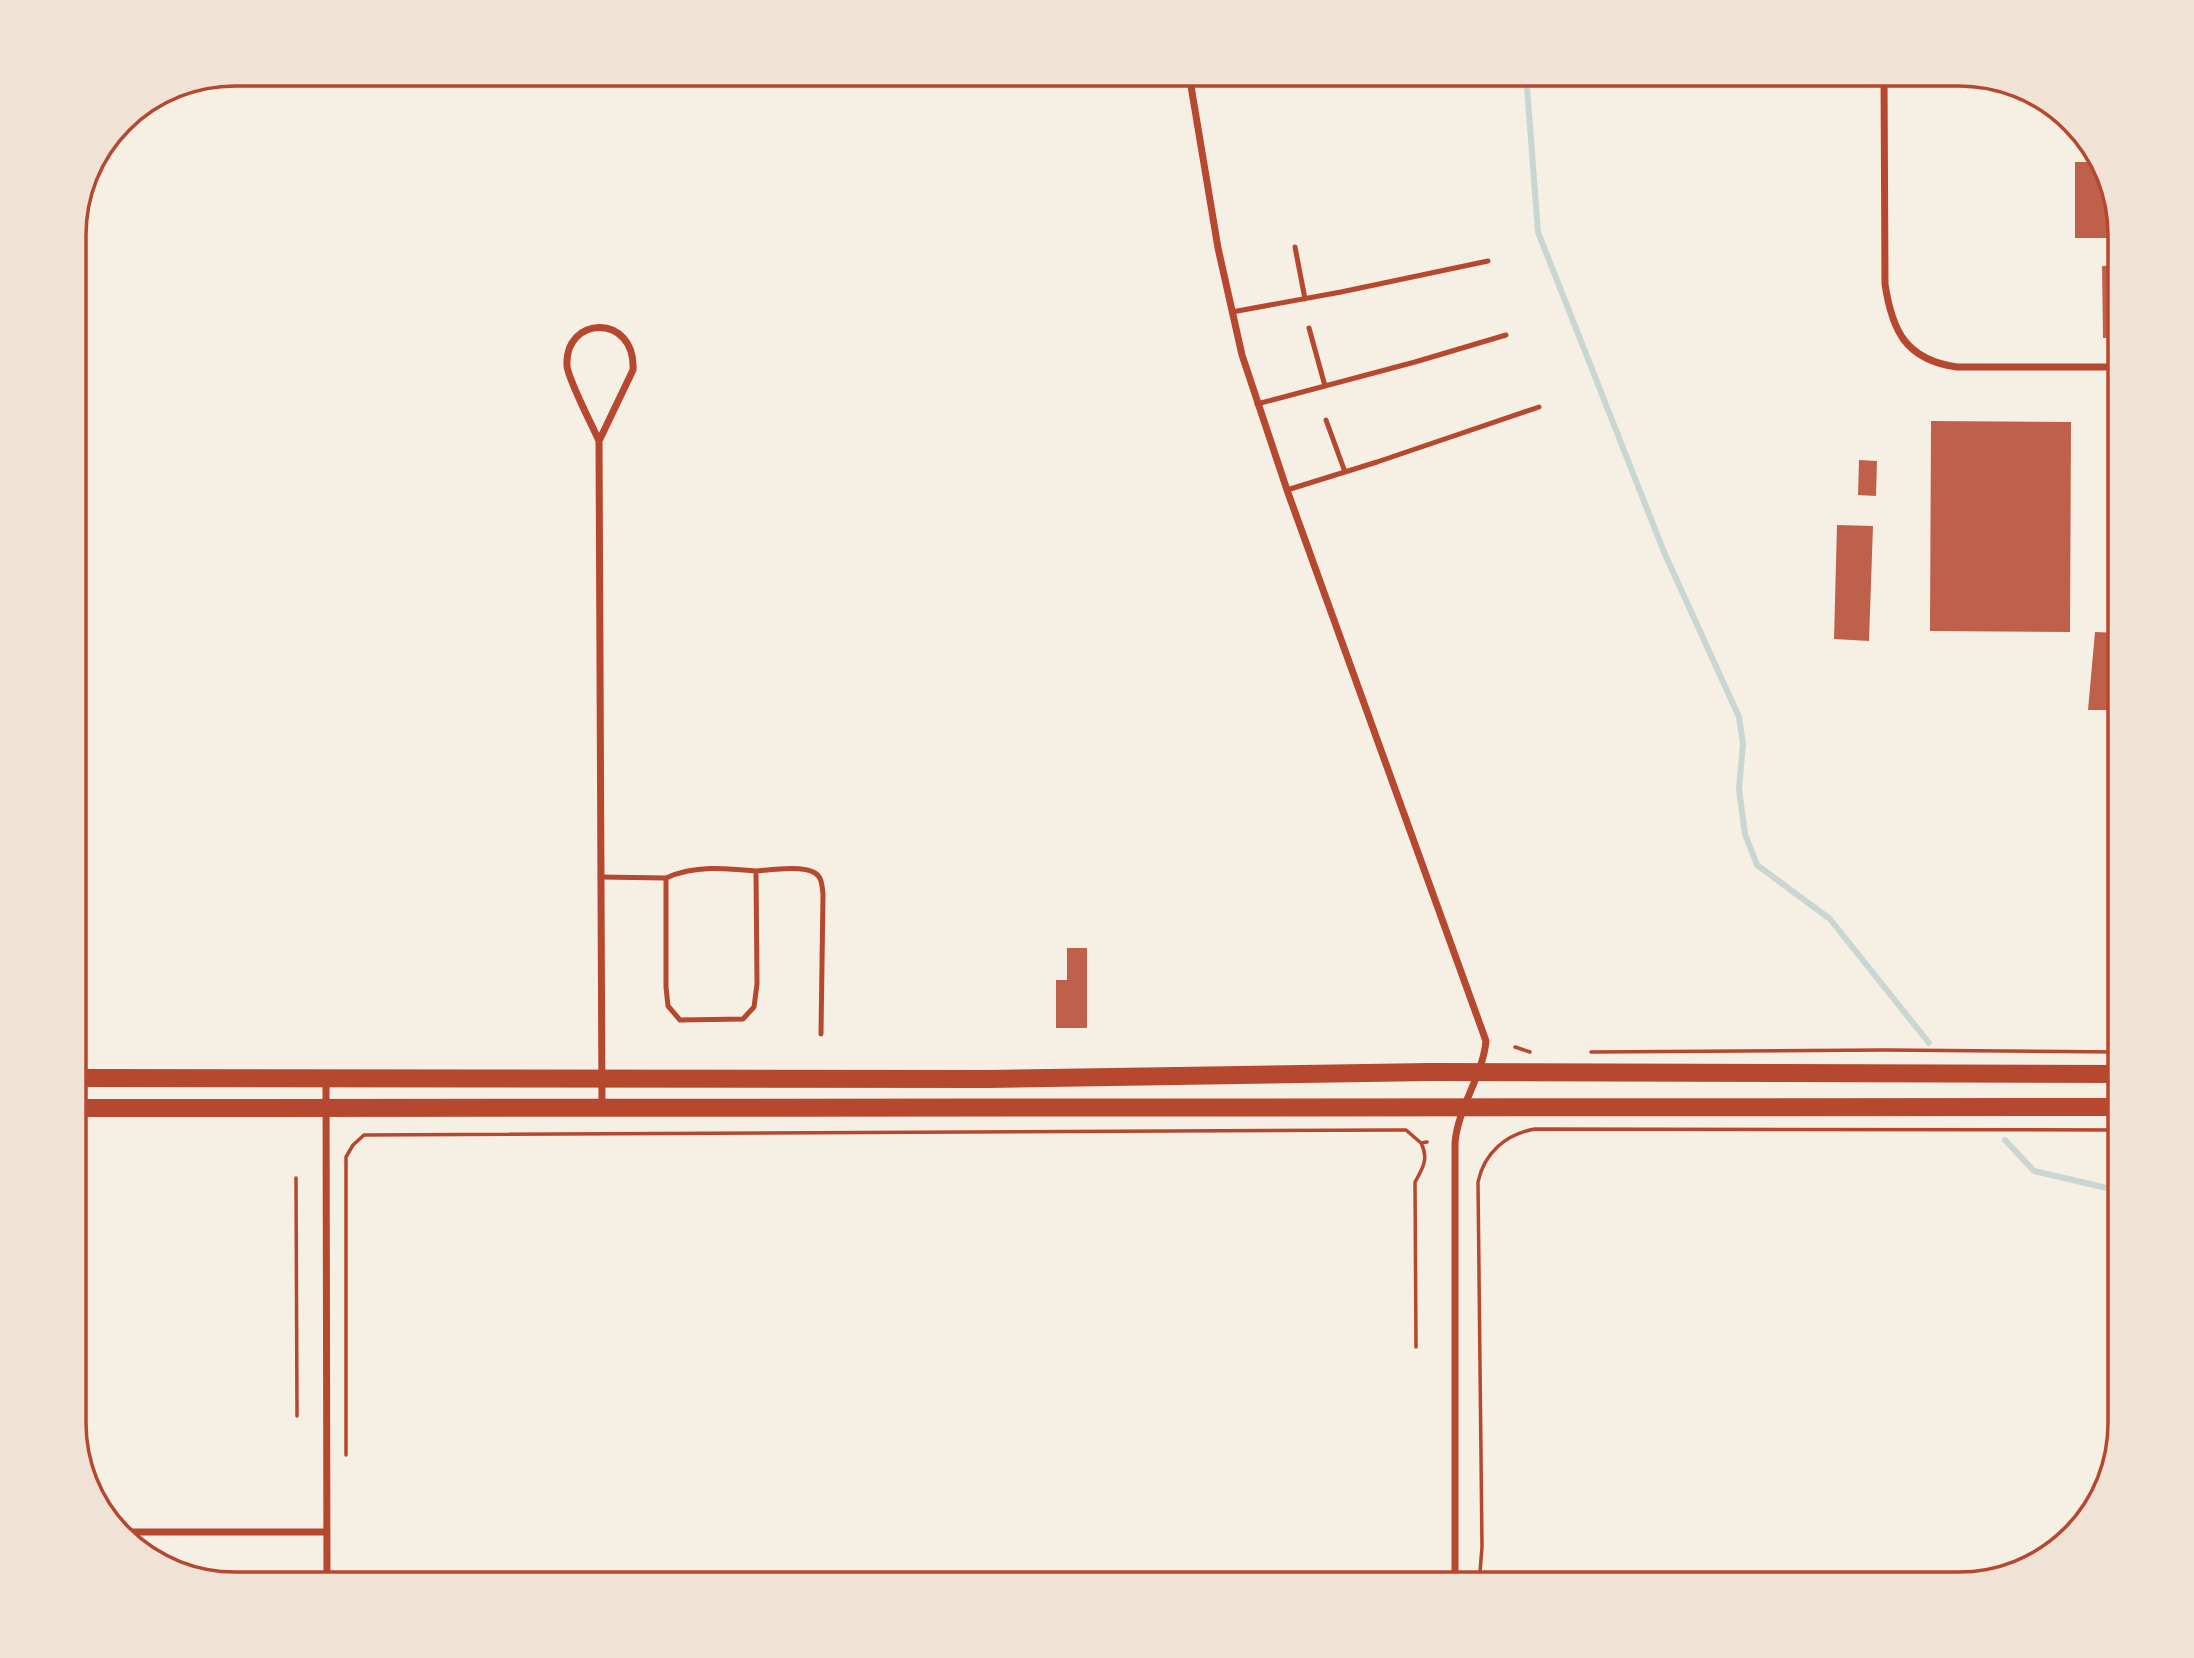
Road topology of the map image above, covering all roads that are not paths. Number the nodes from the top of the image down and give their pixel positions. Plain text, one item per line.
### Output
1 (1191, 86) edge
2 (1884, 86) edge
3 (1295, 247) dead end
4 (1488, 261) dead end
5 (1305, 299) junction
6 (1232, 312) junction
7 (1309, 328) dead end
8 (1506, 335) dead end
9 (2108, 367) edge
10 (1325, 386) junction
11 (1257, 404) junction
12 (1539, 407) dead end
13 (1325, 420) dead end
14 (599, 441) junction
15 (1345, 472) junction
16 (1287, 490) junction
17 (755, 871) junction
18 (600, 877) junction
19 (666, 878) junction
20 (821, 1034) dead end
21 (1476, 1073) junction
22 (2108, 1074) edge
23 (601, 1078) junction
24 (86, 1079) edge
25 (326, 1080) junction
26 (2108, 1107) edge
27 (86, 1108) edge
28 (326, 1108) junction
29 (602, 1108) junction
30 (1463, 1108) junction
31 (132, 1532) edge
32 (327, 1532) junction
33 (327, 1572) edge
34 (1455, 1572) edge

1 - 6 street
2 - 9 street
3 - 5 lane
4 - 5 lane
5 - 6 lane
6 - 11 street
7 - 10 lane
8 - 10 lane
10 - 11 lane
11 - 16 street
12 - 15 lane
13 - 15 lane
14 - 14 street
14 - 18 street
15 - 16 lane
16 - 21 street
17 - 19 lane
17 - 19 lane
17 - 20 lane
18 - 19 lane
18 - 23 street
21 - 22 highway
21 - 23 highway
21 - 30 street
23 - 25 highway
23 - 29 street
24 - 25 highway
25 - 28 street
26 - 30 highway
27 - 28 highway
28 - 29 highway
28 - 32 street
29 - 30 highway
30 - 34 street
31 - 32 street
32 - 33 street

